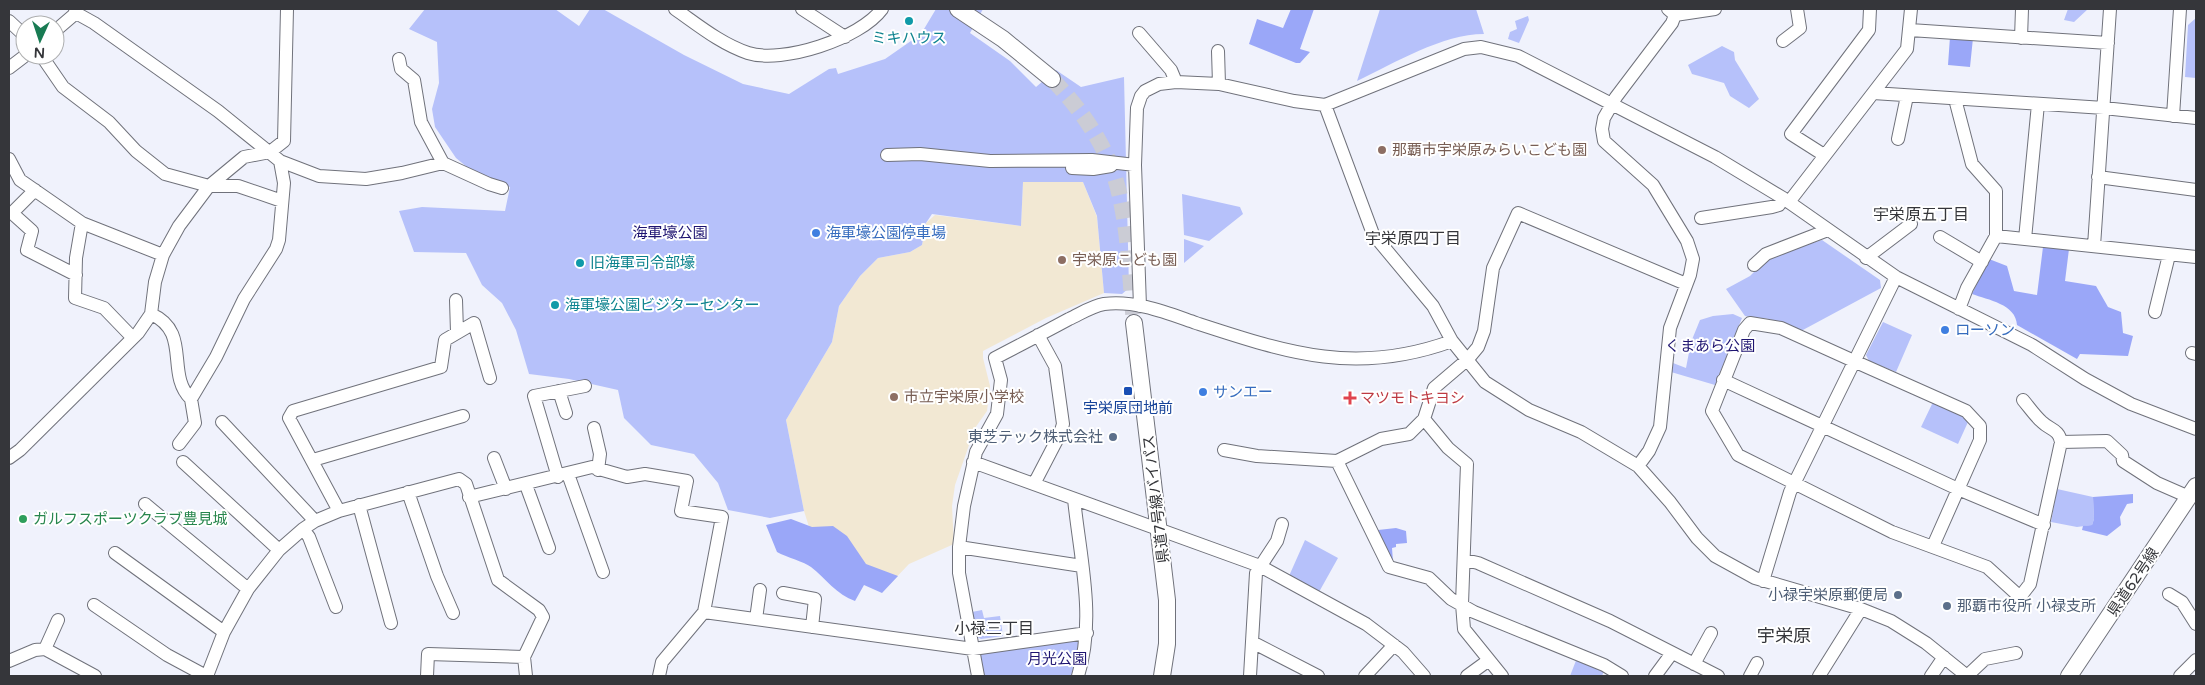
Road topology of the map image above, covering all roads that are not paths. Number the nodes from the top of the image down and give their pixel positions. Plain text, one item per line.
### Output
1 (287, 9) edge
2 (675, 9) edge
3 (802, 9) edge
4 (882, 9) edge
5 (958, 9) edge
6 (1715, 9) edge
7 (1797, 9) edge
8 (1870, 9) edge
9 (1911, 9) edge
10 (2022, 9) edge
11 (2110, 9) edge
12 (2180, 9) edge
13 (75, 11) edge
14 (1672, 12) edge
15 (65, 21) edge
16 (1910, 30) junction
17 (1139, 33) dead end
18 (846, 37) junction
19 (2021, 38) junction
20 (1783, 41) dead end
21 (2108, 44) junction
22 (1218, 50) dead end
23 (399, 59) dead end
24 (48, 65) edge
25 (1052, 79) tunnel mouth
26 (1176, 82) junction
27 (1219, 84) junction
28 (1873, 94) junction
29 (1906, 96) junction
30 (1955, 99) junction
31 (1611, 104) junction
32 (2038, 104) junction
33 (1325, 105) junction
34 (2104, 108) junction
35 (2173, 116) junction
36 (2196, 118) edge
37 (1898, 138) dead end
38 (270, 152) junction
39 (886, 155) dead end
40 (1824, 155) junction
41 (9, 159) edge
42 (280, 161) junction
43 (443, 163) junction
44 (1135, 165) junction
45 (2098, 177) junction
46 (209, 186) junction
47 (502, 188) dead end
48 (35, 190) junction
49 (2196, 190) edge
50 (1786, 200) junction
51 (282, 201) junction
52 (1701, 218) dead end
53 (82, 223) junction
54 (1911, 224) dead end
55 (1828, 230) junction
56 (1996, 236) junction
57 (1940, 237) dead end
58 (2025, 239) junction
59 (2094, 246) junction
60 (2169, 255) junction
61 (163, 256) junction
62 (2196, 257) edge
63 (1866, 258) junction
64 (1982, 262) junction
65 (1754, 265) dead end
66 (76, 275) junction
67 (1896, 277) junction
68 (1686, 284) junction
69 (456, 300) dead end
70 (1140, 306) junction
71 (1959, 309) junction
72 (2155, 312) dead end
73 (151, 314) junction
74 (1134, 323) tunnel mouth
75 (457, 332) junction
76 (1038, 335) junction
77 (132, 337) junction
78 (1452, 341) junction
79 (1468, 359) junction
80 (1856, 362) junction
81 (490, 378) dead end
82 (1723, 380) junction
83 (585, 386) dead end
84 (559, 391) junction
85 (191, 399) junction
86 (2023, 400) dead end
87 (566, 413) dead end
88 (463, 416) dead end
89 (1424, 419) junction
90 (222, 422) dead end
91 (1823, 426) junction
92 (594, 428) dead end
93 (2196, 429) edge
94 (2061, 442) junction
95 (179, 444) dead end
96 (1224, 450) dead end
97 (9, 458) edge
98 (494, 458) dead end
99 (313, 460) junction
100 (1337, 460) junction
101 (184, 462) dead end
102 (973, 462) junction
103 (1638, 466) junction
104 (598, 470) junction
105 (563, 475) junction
106 (1795, 483) junction
107 (1034, 484) junction
108 (526, 485) junction
109 (506, 489) junction
110 (1958, 489) junction
111 (408, 492) junction
112 (2194, 492) edge
113 (469, 497) junction
114 (1074, 499) junction
115 (145, 504) dead end
116 (359, 505) junction
117 (339, 511) junction
118 (315, 521) junction
119 (1282, 524) dead end
120 (2044, 525) junction
121 (304, 529) junction
122 (1160, 531) junction
123 (1933, 546) junction
124 (959, 547) junction
125 (549, 548) dead end
126 (279, 550) junction
127 (115, 553) dead end
128 (1465, 560) junction
129 (1082, 566) junction
130 (1260, 566) junction
131 (603, 572) dead end
132 (1763, 581) junction
133 (248, 589) junction
134 (760, 590) dead end
135 (783, 593) dead end
136 (2169, 594) dead end
137 (1462, 604) junction
138 (94, 605) dead end
139 (336, 607) dead end
140 (1861, 609) junction
141 (704, 612) junction
142 (454, 613) dead end
143 (756, 619) junction
144 (58, 620) dead end
145 (391, 623) dead end
146 (2196, 624) edge
147 (812, 627) junction
148 (224, 632) junction
149 (1087, 633) junction
150 (1711, 633) dead end
151 (1252, 642) junction
152 (1394, 645) junction
153 (45, 649) junction
154 (973, 649) junction
155 (1672, 652) junction
156 (2016, 653) dead end
157 (524, 657) junction
158 (1944, 657) junction
159 (1489, 660) junction
160 (2196, 660) edge
161 (9, 661) edge
162 (1757, 663) dead end
163 (1694, 664) junction
164 (75, 672) edge
165 (95, 676) edge
166 (206, 676) edge
167 (427, 676) edge
168 (526, 676) edge
169 (661, 676) edge
170 (978, 676) edge
171 (1078, 676) edge
172 (1162, 676) edge
173 (1250, 676) edge
174 (1318, 676) edge
175 (1365, 676) edge
176 (1424, 676) edge
177 (1468, 676) edge
178 (1502, 676) edge
179 (1622, 676) edge
180 (1655, 676) edge
181 (1718, 676) edge
182 (1750, 676) edge
183 (1818, 676) edge
184 (1931, 676) edge
185 (1967, 676) edge
186 (2069, 676) edge
187 (2180, 676) edge

1 - 38 street
2 - 18 street
3 - 18 street
4 - 18 street
5 - 25 main road
6 - 14 street
7 - 20 street
8 - 40 street
9 - 16 street
10 - 19 street
11 - 21 street
12 - 35 street
13 - 15 street
13 - 38 street
14 - 31 street
16 - 19 street
16 - 28 street
17 - 26 street
19 - 21 street
21 - 34 street
22 - 27 street
23 - 43 street
24 - 46 street
26 - 27 street
26 - 44 street
27 - 33 street
28 - 29 street
28 - 40 street
29 - 30 street
29 - 37 street
30 - 32 street
30 - 56 street
31 - 33 street
31 - 50 street
31 - 68 street
32 - 34 street
32 - 58 street
33 - 78 street
34 - 35 street
34 - 45 street
35 - 36 street
38 - 42 street
38 - 46 street
39 - 44 street
40 - 50 street
41 - 48 street
42 - 43 street
42 - 51 street
43 - 47 street
44 - 70 street
45 - 49 street
45 - 59 street
46 - 51 street
46 - 61 street
48 - 53 street
48 - 66 street
50 - 52 street
50 - 55 street
51 - 85 street
53 - 61 street
53 - 66 street
54 - 63 street
55 - 63 street
55 - 65 street
56 - 58 street
56 - 64 street
57 - 64 street
58 - 59 street
59 - 60 street
60 - 62 street
60 - 72 street
61 - 73 street
63 - 67 street
64 - 71 street
66 - 77 street
67 - 71 street
67 - 80 street
68 - 79 street
68 - 103 street
69 - 75 street
70 - 76 street
70 - 78 street
71 - 93 street
73 - 77 street
73 - 85 street
74 - 122 main road, 県道7号線バイパス
75 - 81 street
75 - 99 street
76 - 102 street
76 - 107 street
77 - 97 street
78 - 79 street
79 - 89 street
79 - 103 street
80 - 82 street
80 - 91 street
80 - 110 street
82 - 91 street
82 - 106 street
83 - 84 street
84 - 87 street
84 - 105 street
85 - 95 street
86 - 94 street
88 - 99 street
89 - 100 street
89 - 128 street
90 - 118 street
91 - 106 street
91 - 110 street
92 - 104 street
94 - 112 street
94 - 120 street
96 - 100 street
98 - 109 street
99 - 117 street
100 - 137 street
101 - 126 street
102 - 107 street
102 - 124 street
103 - 132 street
104 - 105 street
104 - 141 street
105 - 108 street
105 - 131 street
106 - 123 street
106 - 132 street
107 - 114 street
108 - 109 street
108 - 125 street
109 - 113 street
110 - 120 street
110 - 123 street
111 - 113 street
111 - 116 street
111 - 142 street
112 - 186 main road, 県道62号線
113 - 157 street
114 - 122 street
114 - 129 street
115 - 133 street
116 - 117 street
116 - 145 street
117 - 118 street
118 - 121 street
119 - 130 street
120 - 123 street
121 - 126 street
121 - 139 street
122 - 130 street
122 - 172 main road, 県道7号線バイパス
124 - 129 street
124 - 154 street
126 - 133 street
127 - 148 street
128 - 137 street
128 - 155 street
129 - 149 street
130 - 151 street
130 - 152 street
132 - 140 street
133 - 148 street
134 - 143 street
135 - 147 street
136 - 146 street
137 - 159 street
137 - 179 street
138 - 166 street
140 - 158 street
140 - 183 street
141 - 143 street
141 - 169 street
143 - 147 street
144 - 153 street
147 - 154 street
148 - 166 street
149 - 154 street
149 - 171 street
150 - 163 street
151 - 173 street
151 - 174 street
152 - 175 street
152 - 176 street
153 - 161 street
153 - 164 street
154 - 170 street
155 - 163 street
155 - 180 street
156 - 185 street
157 - 167 street
157 - 168 street
158 - 184 street
158 - 185 street
159 - 177 street
159 - 178 street
160 - 187 street
162 - 182 street
163 - 181 street
164 - 165 street

